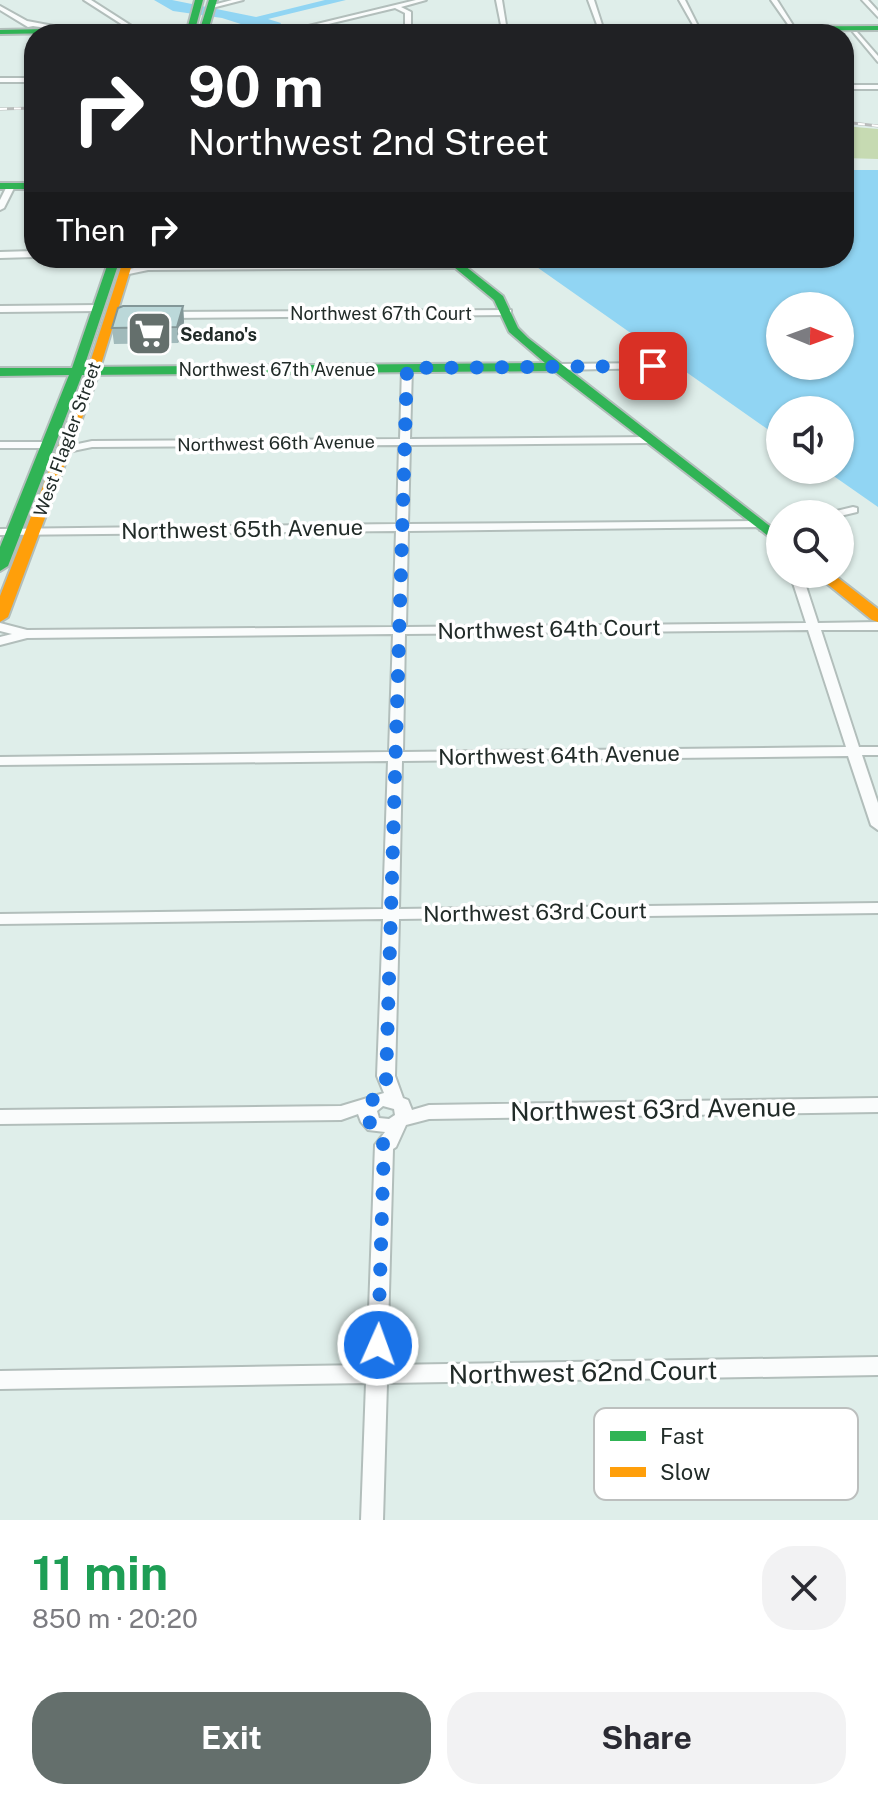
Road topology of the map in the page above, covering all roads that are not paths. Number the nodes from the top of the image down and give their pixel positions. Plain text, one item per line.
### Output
1 (87, 0) edge
2 (237, 0) edge
3 (423, 0) edge
4 (499, 0) edge
5 (591, 0) edge
6 (682, 0) edge
7 (774, 0) edge
8 (865, 0) edge
9 (397, 7) junction
10 (0, 8) edge
11 (878, 15) edge
12 (202, 19) edge
13 (25, 24) edge
14 (125, 24) edge
15 (177, 24) edge
16 (351, 24) edge
17 (408, 24) edge
18 (504, 24) edge
19 (597, 24) edge
20 (695, 24) edge
21 (791, 24) edge
22 (854, 30) edge
23 (878, 30) edge
24 (24, 31) edge
25 (0, 32) edge
26 (855, 33) joint
27 (878, 60) edge
28 (0, 80) edge
29 (24, 80) edge
30 (854, 87) edge
31 (878, 87) edge
32 (6, 186) edge
33 (0, 208) edge
34 (24, 254) edge
35 (0, 255) edge
36 (123, 268) edge
37 (461, 268) edge
38 (0, 309) edge
39 (508, 312) junction
40 (111, 313) junction
41 (152, 315) edge
42 (653, 366) dead end
43 (558, 367) junction
44 (407, 368) junction
45 (85, 370) junction
46 (0, 372) edge
47 (651, 440) junction
48 (405, 442) junction
49 (0, 445) edge
50 (60, 445) junction
51 (766, 527) edge
52 (403, 528) junction
53 (33, 531) junction
54 (766, 531) edge
55 (7, 532) edge
56 (0, 566) edge
57 (801, 588) edge
58 (841, 588) edge
59 (0, 617) edge
60 (878, 617) edge
61 (813, 626) junction
62 (878, 626) edge
63 (0, 627) edge
64 (400, 630) junction
65 (27, 634) junction
66 (0, 641) edge
67 (878, 751) edge
68 (855, 752) junction
69 (395, 757) junction
70 (0, 761) edge
71 (878, 825) edge
72 (878, 908) edge
73 (391, 914) junction
74 (0, 919) edge
75 (386, 1081) junction
76 (878, 1105) edge
77 (398, 1112) junction
78 (372, 1113) junction
79 (0, 1117) edge
80 (384, 1145) junction
81 (878, 1366) edge
82 (377, 1375) junction
83 (0, 1380) edge
84 (372, 1520) edge

1 - 14 street
2 - 12 street
2 - 12 street
3 - 9 street
4 - 18 street
5 - 19 street
6 - 20 street
7 - 21 street
8 - 11 street
9 - 16 street
9 - 17 street
10 - 13 street
12 - 15 main road
22 - 23 main road
23 - 26 main road
24 - 25 main road
26 - 27 street
28 - 29 street
30 - 31 street
32 - 33 street
34 - 35 street
36 - 40 main road, West Flagler Street
37 - 39 main road
38 - 40 street
39 - 41 street, Northwest 67th Court
39 - 43 main road
40 - 45 main road, West Flagler Street
42 - 43 street, Northwest 67th Avenue
43 - 44 main road, Northwest 67th Avenue
43 - 47 main road
44 - 45 main road, Northwest 67th Avenue
44 - 48 street
45 - 46 main road, Northwest 67th Avenue
45 - 50 main road, West Flagler Street
47 - 48 street, Northwest 66th Avenue
47 - 51 main road
48 - 50 street, Northwest 66th Avenue
48 - 52 street
49 - 50 street, Northwest 66th Avenue
50 - 53 main road, West Flagler Street
50 - 55 main road, West Flagler Street
52 - 53 street, Northwest 65th Avenue
52 - 54 street, Northwest 65th Avenue
52 - 64 street
53 - 55 street, Northwest 65th Avenue
53 - 59 main road, West Flagler Street
55 - 56 main road, West Flagler Street
57 - 61 street
58 - 60 main road
61 - 62 street, Northwest 64th Court
61 - 64 street, Northwest 64th Court
61 - 68 street
63 - 65 street, Northwest 64th Court
64 - 65 street, Northwest 64th Court
64 - 69 street
65 - 66 street, Northwest 64th Court
67 - 68 street, Northwest 64th Avenue
68 - 69 street, Northwest 64th Avenue
68 - 71 street
69 - 70 street, Northwest 64th Avenue
69 - 73 street
72 - 73 street, Northwest 63rd Court
73 - 74 street, Northwest 63rd Court
73 - 75 street
75 - 77 street
75 - 78 street
76 - 77 street, Northwest 63rd Avenue
77 - 78 street
77 - 78 street
77 - 80 street
78 - 79 street
78 - 80 street
80 - 82 street
81 - 82 street, Northwest 62nd Court
82 - 83 street, Northwest 62nd Court
82 - 84 street

